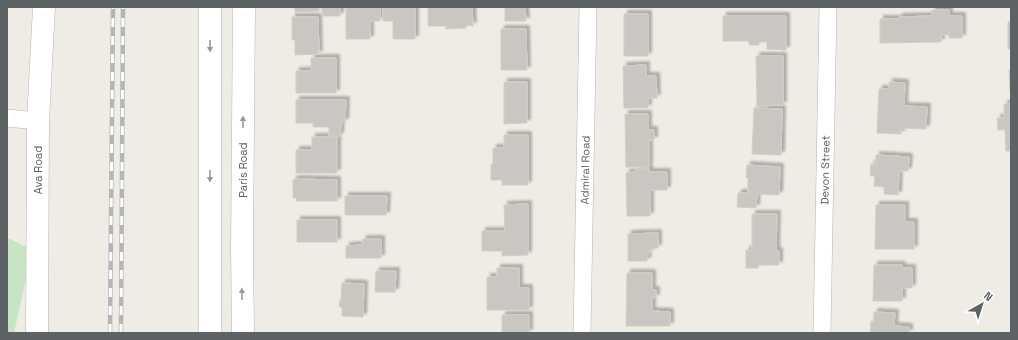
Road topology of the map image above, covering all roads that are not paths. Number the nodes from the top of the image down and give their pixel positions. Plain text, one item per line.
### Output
1 (44, 7) edge
2 (210, 7) edge
3 (244, 7) edge
4 (588, 7) edge
5 (828, 7) edge
6 (7, 118) edge
7 (38, 121) junction
8 (37, 333) edge
9 (210, 333) edge
10 (243, 333) edge
11 (582, 333) edge
12 (822, 333) edge

1 - 7 main road, Ava Road
2 -> 9 main road
10 -> 3 main road, Paris Road
4 - 11 street, Admiral Road
5 - 12 street, Devon Street
6 - 7 street
7 - 8 main road, Ava Road

